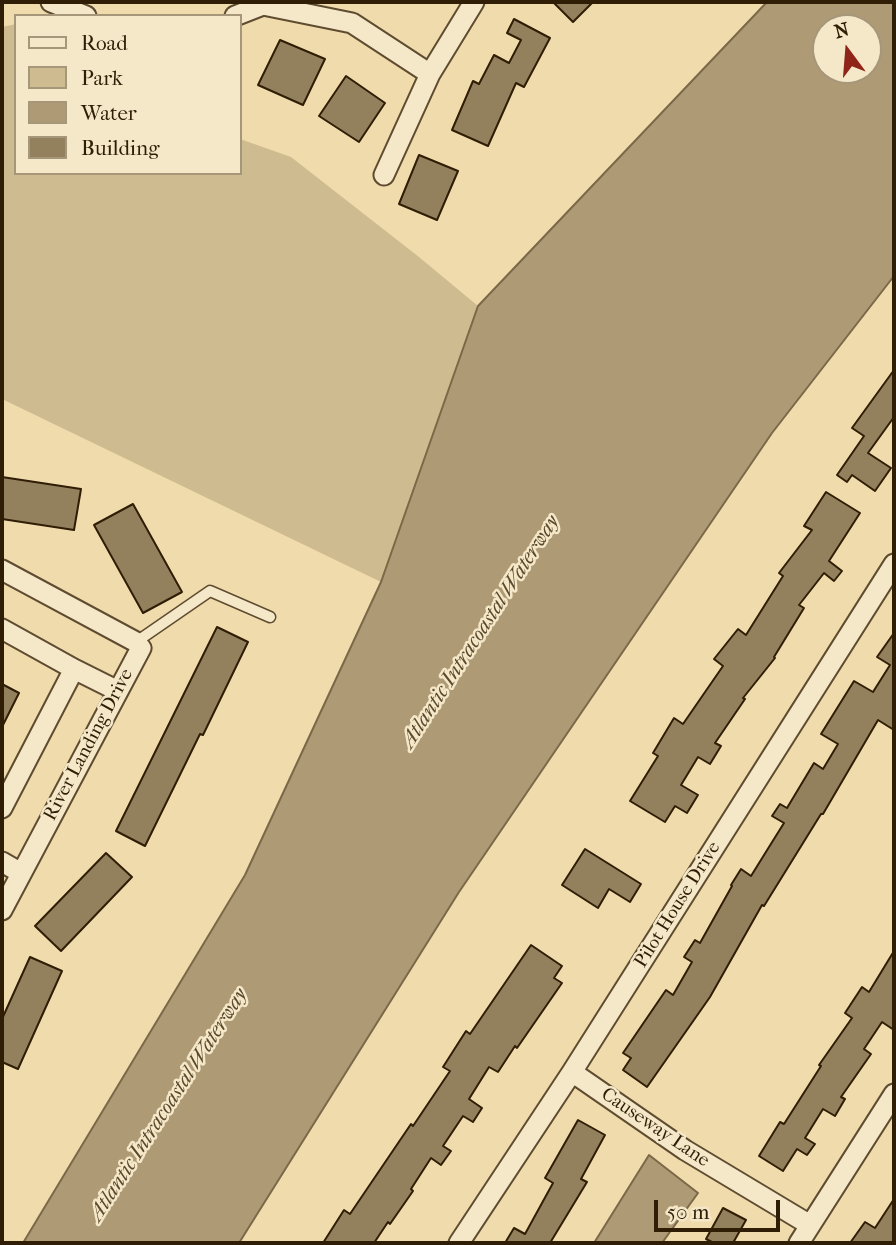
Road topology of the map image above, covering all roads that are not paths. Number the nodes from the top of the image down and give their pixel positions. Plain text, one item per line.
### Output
1 (51, 2) edge
2 (474, 2) edge
3 (264, 3) edge
4 (81, 14) edge
5 (239, 14) edge
6 (430, 74) junction
7 (384, 175) dead end
8 (894, 564) edge
9 (2, 570) edge
10 (270, 617) dead end
11 (2, 629) edge
12 (136, 642) junction
13 (74, 668) junction
14 (118, 691) junction
15 (2, 808) edge
16 (2, 862) edge
17 (21, 873) junction
18 (2, 910) edge
19 (572, 1072) junction
20 (894, 1094) edge
21 (810, 1225) junction
22 (459, 1243) edge
23 (799, 1243) edge

1 - 4 street
2 - 6 street
3 - 5 street
3 - 6 street
6 - 7 street
8 - 19 street, Pilot House Drive
9 - 12 street, River Landing Drive
10 - 12 lane
11 - 13 street
12 - 14 street, River Landing Drive
13 - 14 street
13 - 15 street
14 - 17 street, River Landing Drive
16 - 17 street
17 - 18 street, River Landing Drive
19 - 21 street, Causeway Lane
19 - 22 street, Pilot House Drive
20 - 21 street
21 - 23 street

